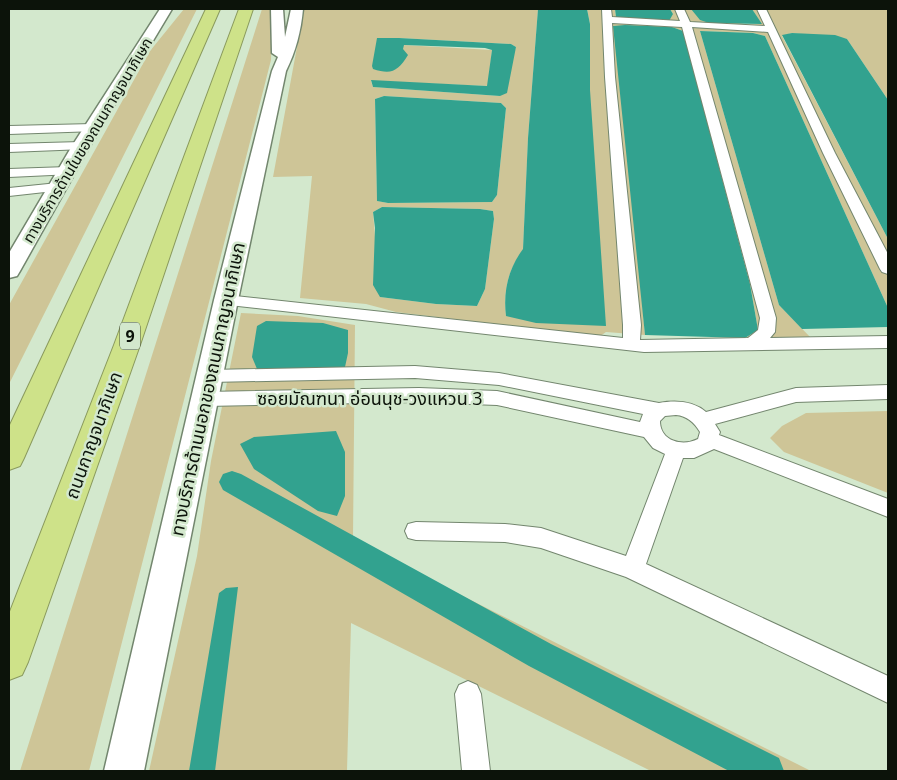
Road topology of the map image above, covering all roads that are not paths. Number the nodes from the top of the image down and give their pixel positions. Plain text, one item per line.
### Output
1 (166, 9) edge
2 (180, 9) edge
3 (213, 9) edge
4 (246, 9) edge
5 (680, 9) edge
6 (762, 9) edge
7 (287, 10) edge
8 (607, 15) edge
9 (686, 25) junction
10 (772, 29) junction
11 (144, 47) junction
12 (93, 128) junction
13 (9, 130) edge
14 (82, 146) junction
15 (9, 148) edge
16 (68, 171) junction
17 (9, 173) edge
18 (58, 187) junction
19 (9, 192) edge
20 (888, 269) edge
21 (9, 272) edge
22 (226, 300) junction
23 (888, 342) edge
24 (631, 345) junction
25 (751, 345) junction
26 (208, 388) junction
27 (888, 392) edge
28 (659, 410) junction
29 (706, 430) junction
30 (650, 431) junction
31 (676, 450) junction
32 (9, 458) edge
33 (888, 508) edge
34 (416, 531) dead end
35 (633, 570) junction
36 (9, 662) edge
37 (888, 690) edge
38 (468, 694) dead end
39 (124, 771) edge
40 (476, 771) edge

1 - 11 main road, ทางบริการด้านในของถนนกาญจนาภิเษก
2 - 11 main road
3 - 32 highway
4 - 36 highway, ถนนกาญจนาภิเษก / 9
5 - 9 street
6 - 10 street
7 - 22 main road, ทางบริการด้านนอกของถนนกาญจนาภิเษก
8 - 9 street
8 - 24 street
9 - 10 street
9 - 25 street
10 - 20 street
11 - 12 main road, ทางบริการด้านในของถนนกาญจนาภิเษก
12 - 13 street
12 - 14 main road, ทางบริการด้านในของถนนกาญจนาภิเษก
14 - 15 street
14 - 16 main road, ทางบริการด้านในของถนนกาญจนาภิเษก
16 - 17 street
16 - 18 main road, ทางบริการด้านในของถนนกาญจนาภิเษก
18 - 19 street
18 - 21 main road, ทางบริการด้านในของถนนกาญจนาภิเษก
22 - 24 street
22 - 26 main road, ทางบริการด้านนอกของถนนกาญจนาภิเษก
23 - 25 street
24 - 25 street
26 - 28 street, ซอยมัณฑนา อ่อนนุช-วงแหวน 3
26 - 30 street, ซอยมัณฑนา อ่อนนุช-วงแหวน 3
26 - 39 main road, ทางบริการด้านนอกของถนนกาญจนาภิเษก
27 - 29 street
28 - 29 street, ซอยมัณฑนา อ่อนนุช-วงแหวน 3
28 - 30 street
29 - 31 street
29 - 33 street, ซอยมัณฑนา อ่อนนุช-วงแหวน 3
30 - 31 street, ซอยมัณฑนา อ่อนนุช-วงแหวน 3
31 - 35 street
34 - 35 street
35 - 37 street
38 - 40 street

